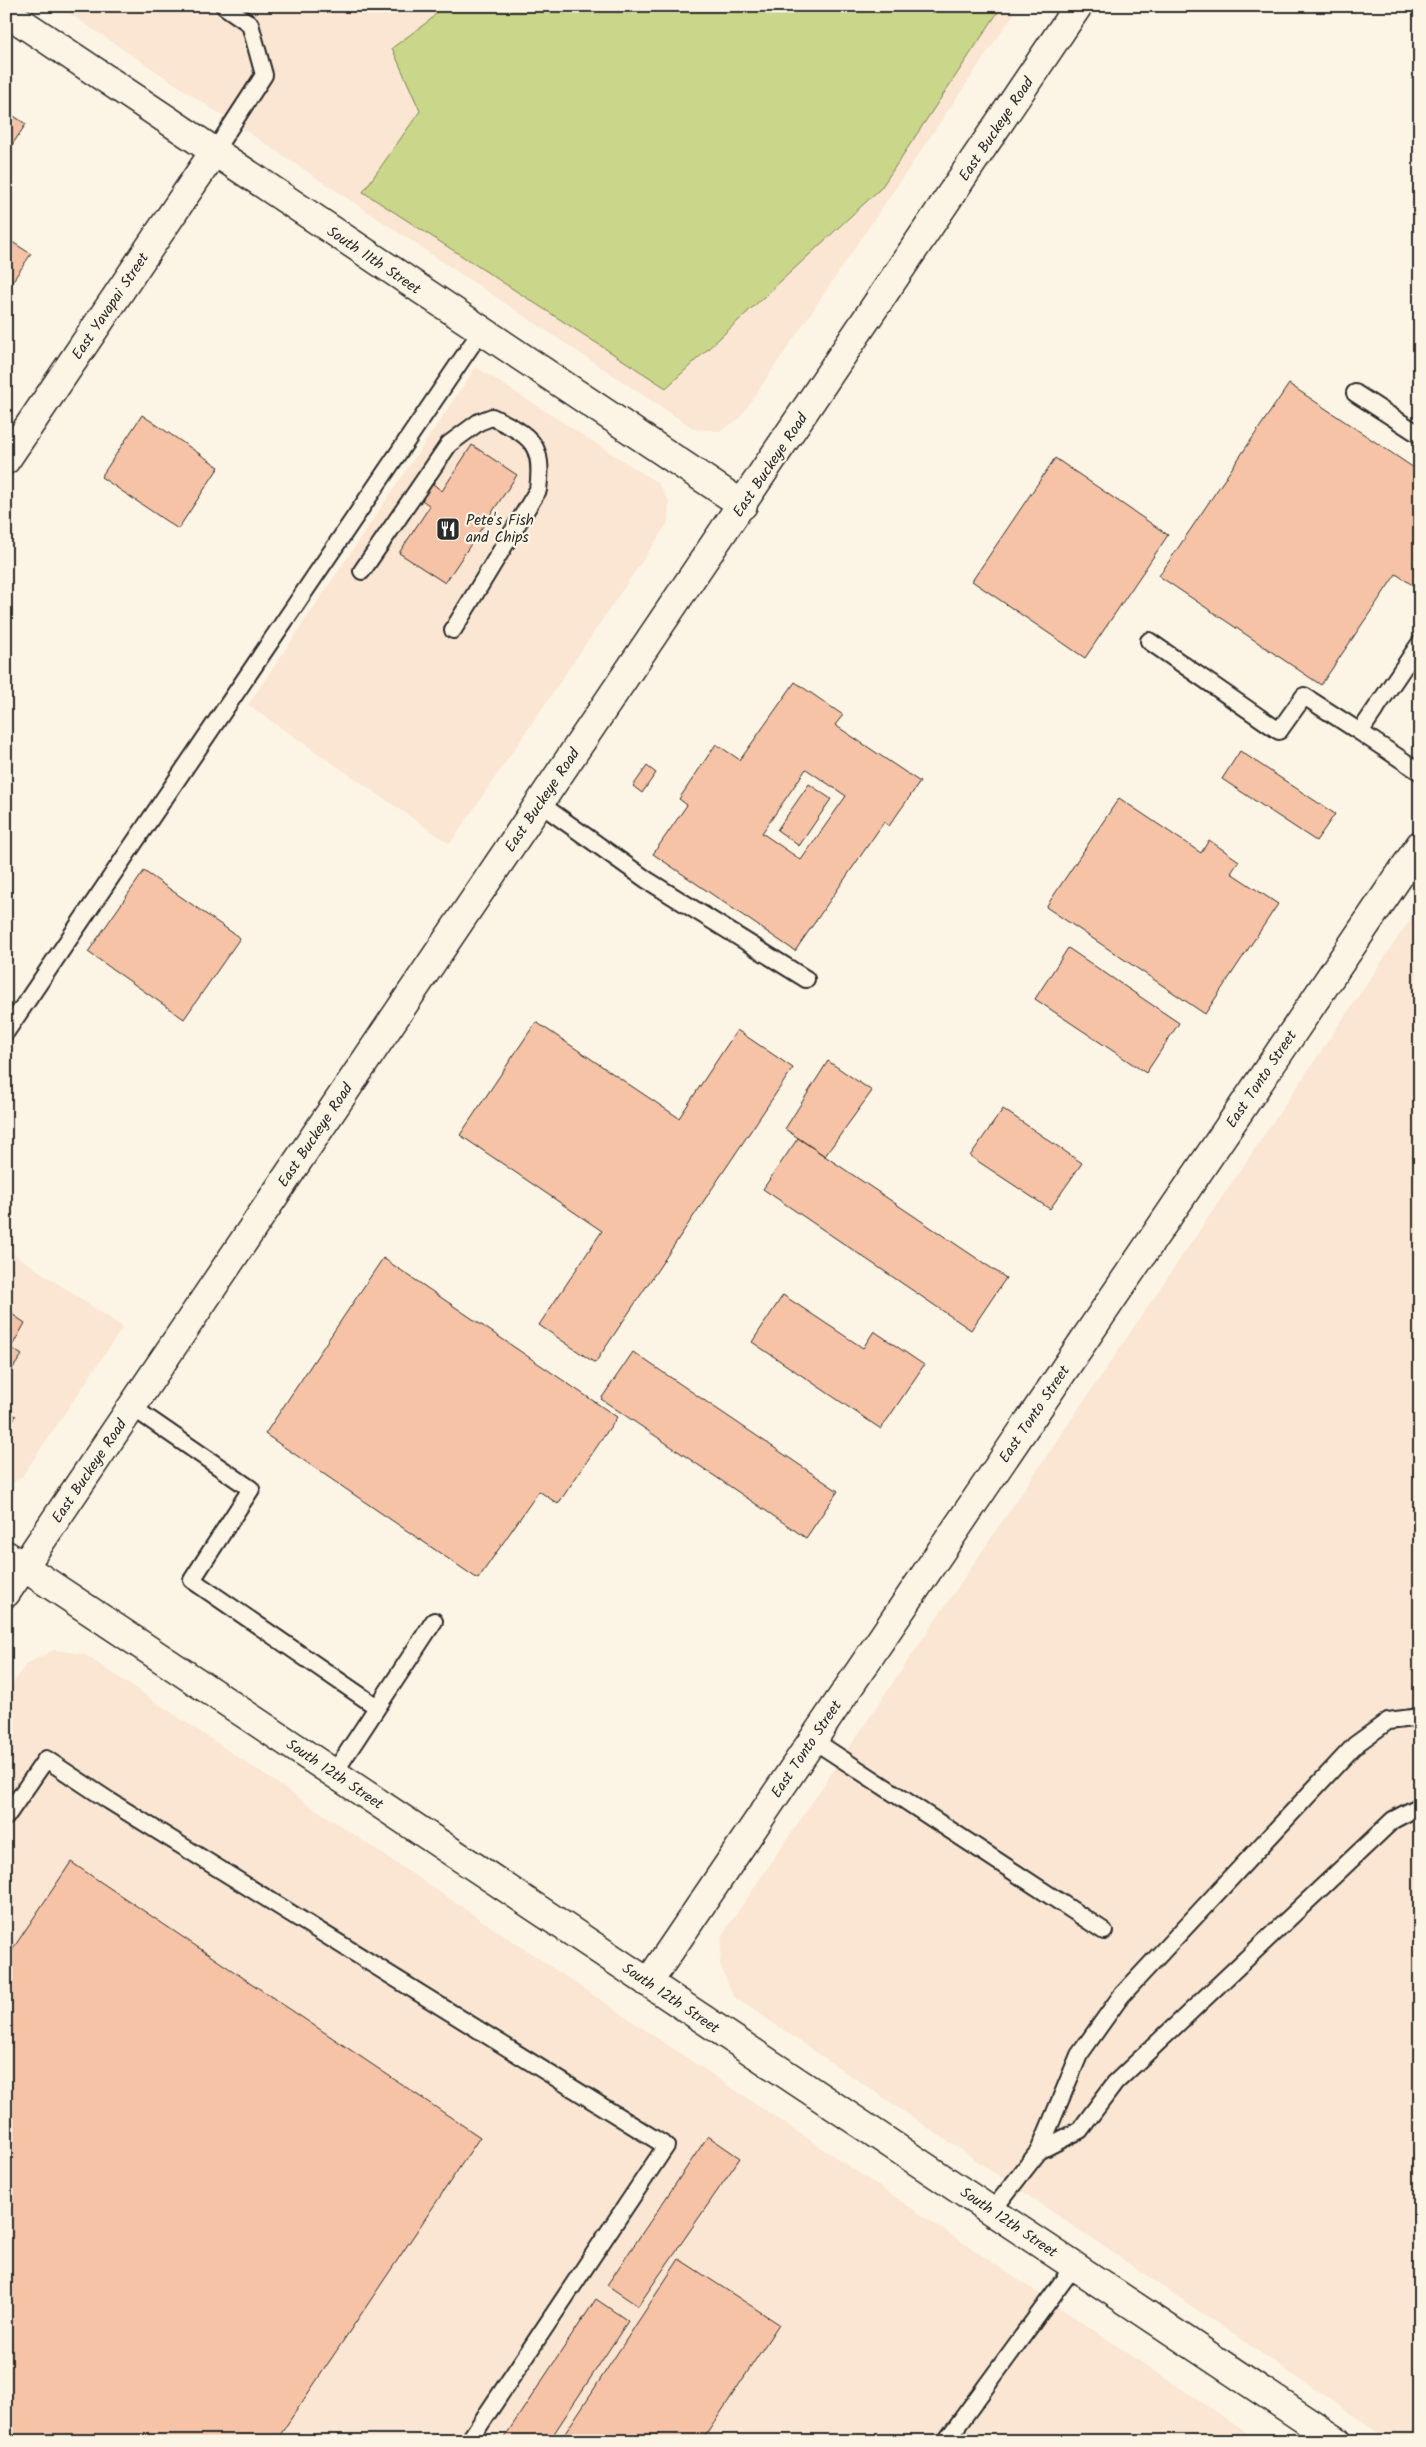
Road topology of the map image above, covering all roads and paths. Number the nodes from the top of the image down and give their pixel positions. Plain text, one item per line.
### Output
1 (224, 6) edge
2 (1078, 6) edge
3 (6, 12) edge
4 (214, 152) junction
5 (481, 331) junction
6 (1355, 393) dead end
7 (1420, 435) edge
8 (6, 460) edge
9 (743, 505) junction
10 (362, 571) dead end
11 (453, 630) dead end
12 (1149, 641) dead end
13 (1420, 643) edge
14 (1360, 732) junction
15 (1420, 772) edge
16 (540, 803) junction
17 (1420, 845) edge
18 (806, 979) dead end
19 (6, 1032) edge
20 (132, 1407) junction
21 (15, 1561) edge
22 (6, 1593) edge
23 (434, 1621) dead end
24 (377, 1707) junction
25 (1420, 1717) edge
26 (813, 1740) junction
27 (334, 1773) junction
28 (1420, 1806) edge
29 (7, 1815) edge
30 (1104, 1931) dead end
31 (648, 1983) junction
32 (1039, 2151) junction
33 (992, 2211) junction
34 (1074, 2266) junction
35 (469, 2441) edge
36 (946, 2441) edge
37 (1337, 2441) edge

1 - 4 lane
2 - 9 street, East Buckeye Road
3 - 4 street, South 11th Street
4 - 5 street, South 11th Street
4 - 8 street, East Yavapai Street
5 - 9 street, South 11th Street
5 - 19 lane
6 - 7 lane
9 - 16 street, East Buckeye Road
10 - 11 lane
12 - 14 lane
13 - 14 lane
14 - 15 lane
16 - 18 lane
16 - 20 street, East Buckeye Road
17 - 26 street, East Tonto Street
20 - 21 street, East Buckeye Road
20 - 24 lane
21 - 22 street, East Buckeye Road
21 - 27 street, South 12th Street
23 - 24 lane
24 - 27 lane
25 - 32 lane
26 - 30 lane
26 - 31 street, East Tonto Street
27 - 31 street, South 12th Street
28 - 32 lane
29 - 35 lane
31 - 33 street, South 12th Street
32 - 33 lane
33 - 34 street, South 12th Street
34 - 36 lane
34 - 37 street, South 12th Street

